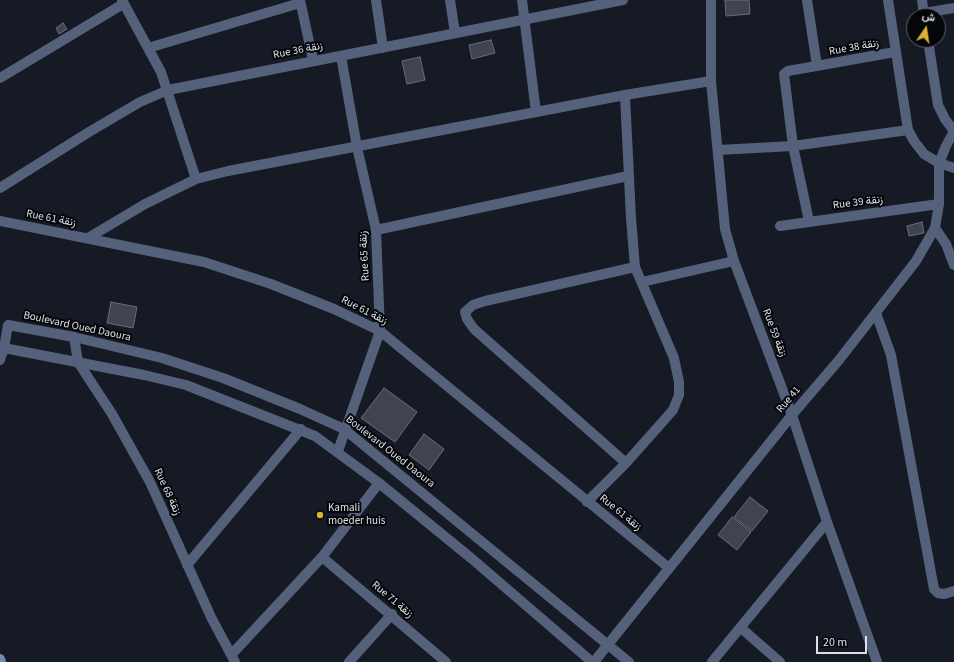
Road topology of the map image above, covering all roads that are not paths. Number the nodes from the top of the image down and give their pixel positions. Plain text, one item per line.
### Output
1 (376, 0) edge
2 (450, 0) edge
3 (522, 0) edge
4 (623, 0) edge
5 (711, 0) edge
6 (807, 0) edge
7 (888, 0) edge
8 (300, 1) edge
9 (122, 2) edge
10 (602, 2) edge
11 (524, 19) junction
12 (455, 33) junction
13 (148, 48) junction
14 (383, 48) junction
15 (929, 48) edge
16 (895, 52) junction
17 (341, 56) junction
18 (313, 60) junction
19 (817, 66) junction
20 (0, 78) edge
21 (711, 81) junction
22 (168, 90) junction
23 (625, 95) junction
24 (536, 112) junction
25 (908, 130) junction
26 (954, 131) edge
27 (793, 146) junction
28 (357, 147) junction
29 (718, 150) junction
30 (940, 164) junction
31 (954, 168) edge
32 (628, 176) junction
33 (196, 179) junction
34 (0, 188) edge
35 (939, 204) junction
36 (0, 221) edge
37 (809, 221) junction
38 (780, 226) dead end
39 (935, 228) junction
40 (376, 230) junction
41 (88, 238) junction
42 (734, 261) junction
43 (954, 265) edge
44 (635, 267) junction
45 (642, 282) junction
46 (876, 313) junction
47 (4, 324) edge
48 (380, 331) junction
49 (74, 337) junction
50 (4, 348) junction
51 (0, 360) edge
52 (78, 362) junction
53 (792, 415) junction
54 (344, 429) junction
55 (301, 430) junction
56 (338, 451) junction
57 (626, 463) junction
58 (379, 483) junction
59 (587, 502) junction
60 (827, 522) junction
61 (322, 557) junction
62 (187, 565) junction
63 (669, 568) junction
64 (954, 591) edge
65 (392, 614) junction
66 (741, 628) junction
67 (608, 645) junction
68 (233, 658) edge
69 (0, 659) edge
70 (1, 662) edge
71 (350, 662) edge
72 (446, 662) edge
73 (593, 662) edge
74 (629, 662) edge
75 (712, 662) edge
76 (780, 662) edge
77 (877, 662) edge

1 - 14 street
2 - 12 street
3 - 11 street
4 - 10 street, Rue 36 زنقة
5 - 21 street, Rue 59 زنقة
6 - 19 street
7 - 16 street
8 - 13 street
8 - 18 street
9 - 13 street
9 - 20 street
10 - 11 street, Rue 36 زنقة
11 - 12 street, Rue 36 زنقة
11 - 24 street
12 - 14 street, Rue 36 زنقة
13 - 22 street
14 - 17 street, Rue 36 زنقة
15 - 26 street
16 - 19 street, Rue 38 زنقة
16 - 25 street
17 - 18 street, Rue 36 زنقة
17 - 28 street, Rue 65 زنقة
18 - 22 street, Rue 36 زنقة
19 - 27 street, Rue 38 زنقة
21 - 23 street
21 - 29 street, Rue 59 زنقة
22 - 33 street
22 - 34 street, Rue 36 زنقة
23 - 24 street
23 - 32 street
24 - 28 street
25 - 27 street
25 - 30 street
26 - 30 street, Rue 41
27 - 29 street
27 - 37 street
28 - 33 street
28 - 40 street, Rue 65 زنقة
29 - 42 street, Rue 59 زنقة
30 - 31 street
30 - 35 street, Rue 41
32 - 40 street
32 - 44 street
33 - 41 street
35 - 37 street, Rue 39 زنقة
35 - 39 street, Rue 41
36 - 41 street, Rue 61 زنقة
37 - 38 street, Rue 39 زنقة
39 - 43 street
39 - 46 street, Rue 41
40 - 48 street, Rue 65 زنقة
41 - 48 street, Rue 61 زنقة
42 - 45 street
42 - 53 street, Rue 59 زنقة
44 - 45 street
44 - 57 street
45 - 57 street
46 - 53 street, Rue 41
46 - 64 street
47 - 49 street, Boulevard Oued Daoura
47 - 50 street, Boulevard Oued Daoura
48 - 54 street, Rue 65 زنقة
48 - 59 street, Rue 61 زنقة
49 - 52 street, Rue 68 زنقة
49 - 54 street, Boulevard Oued Daoura
50 - 51 street, Boulevard Oued Daoura
50 - 52 street
52 - 55 street
52 - 62 street, Rue 68 زنقة
53 - 60 street, Rue 59 زنقة
53 - 63 street, Rue 41
54 - 56 street, Rue 65 زنقة
54 - 67 street, Boulevard Oued Daoura
55 - 56 street
55 - 62 street
56 - 58 street
57 - 59 street
58 - 61 street
58 - 73 street
59 - 63 street, Rue 61 زنقة
60 - 66 street
60 - 77 street, Rue 59 زنقة
61 - 65 street, Rue 71 زنقة
61 - 68 street
62 - 68 street, Rue 68 زنقة
63 - 67 street, Rue 41
65 - 71 street
65 - 72 street, Rue 71 زنقة
66 - 75 street
66 - 76 street
67 - 73 street, Rue 41
67 - 74 street, Boulevard Oued Daoura
69 - 70 main road

